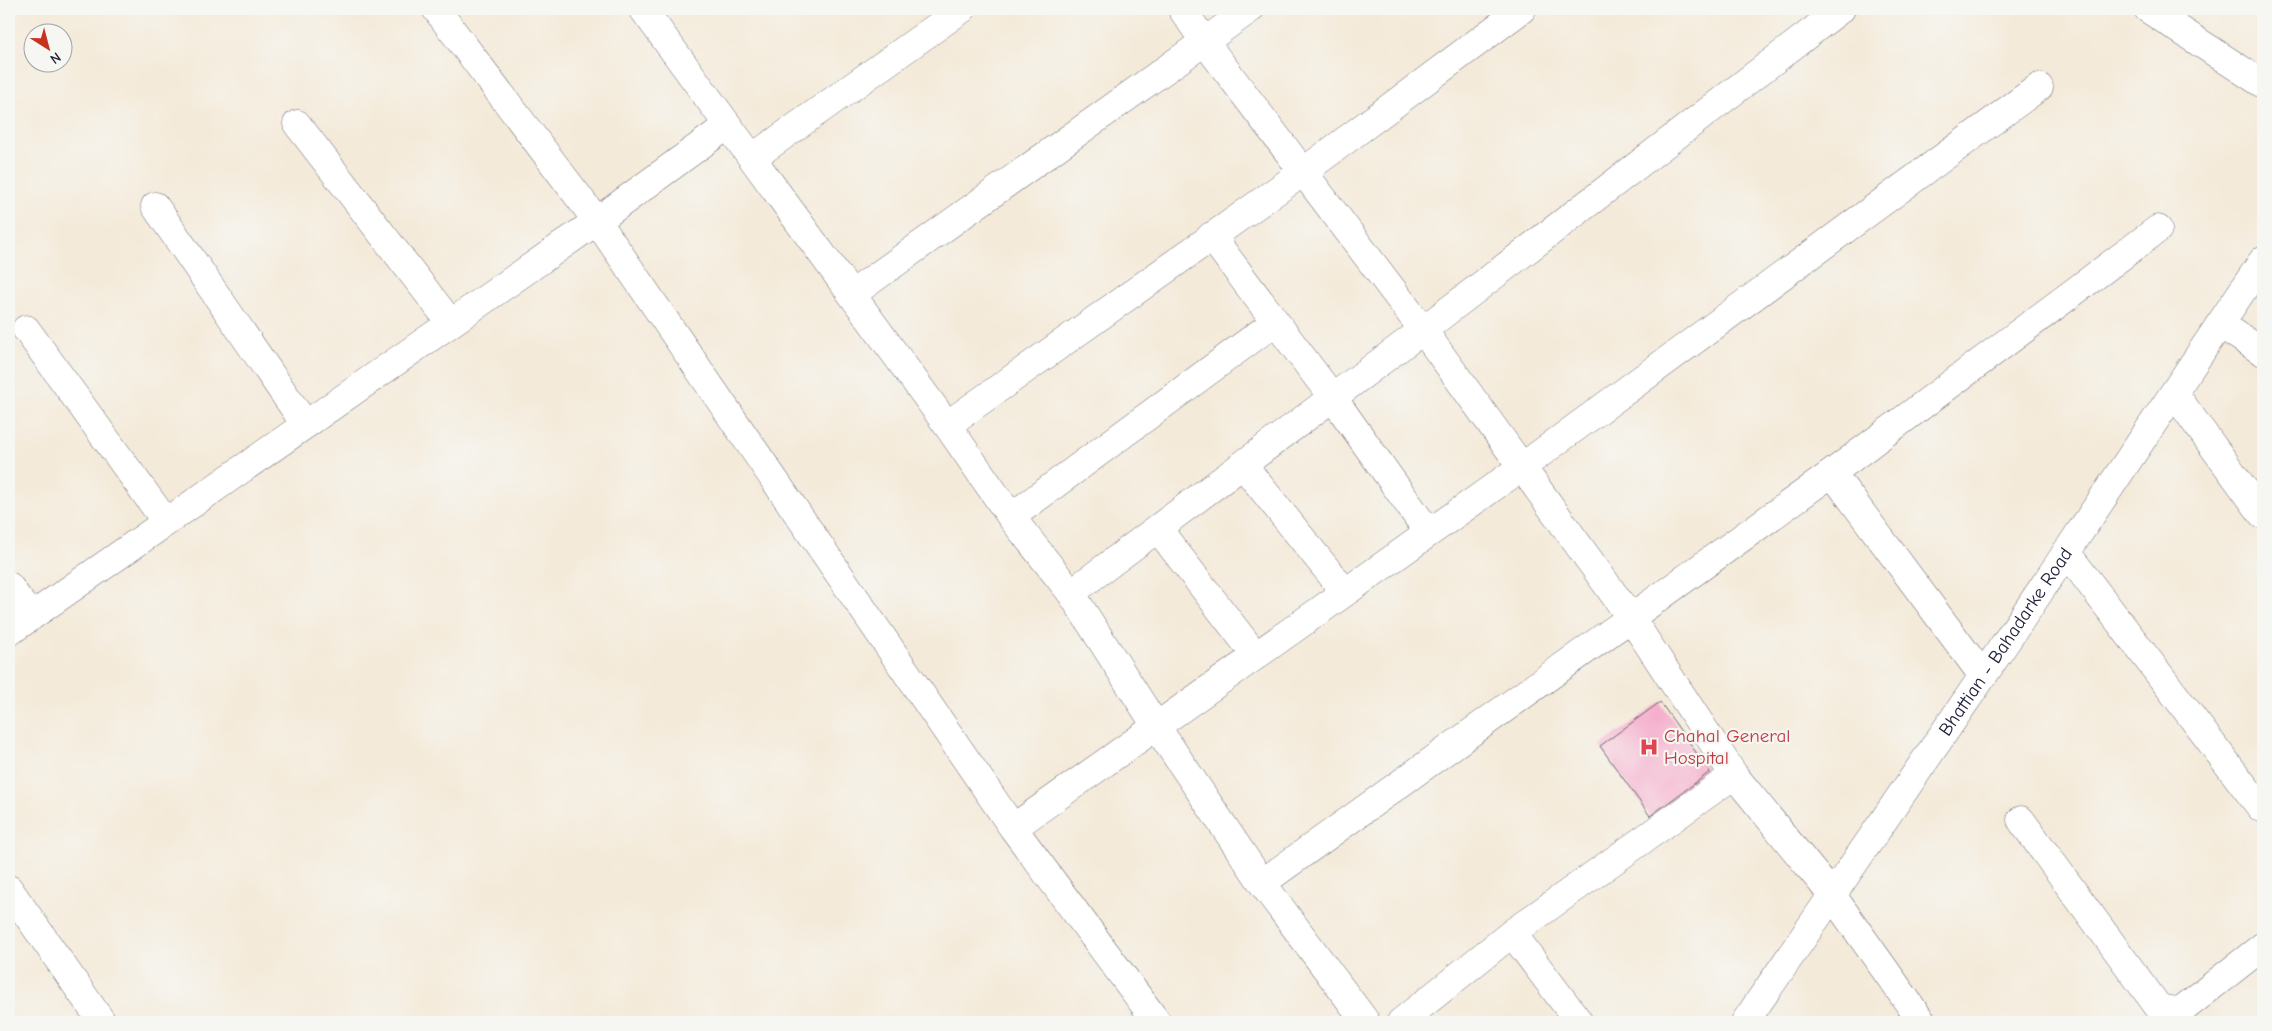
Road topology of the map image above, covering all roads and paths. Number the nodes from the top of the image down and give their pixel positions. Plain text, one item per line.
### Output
1 (436, 9) edge
2 (643, 9) edge
3 (962, 9) edge
4 (1182, 9) edge
5 (1250, 9) edge
6 (1522, 9) edge
7 (1841, 9) edge
8 (2148, 9) edge
9 (1204, 41) junction
10 (2263, 84) edge
11 (2039, 87) dead end
12 (298, 124) dead end
13 (728, 125) junction
14 (752, 158) junction
15 (1303, 172) junction
16 (155, 206) dead end
17 (597, 220) junction
18 (2158, 229) dead end
19 (1212, 236) junction
20 (2263, 260) edge
21 (852, 294) junction
22 (450, 322) junction
23 (1275, 322) junction
24 (2220, 324) junction
25 (26, 329) dead end
26 (1423, 330) junction
27 (2263, 352) edge
28 (2174, 393) junction
29 (1333, 398) junction
30 (305, 424) junction
31 (947, 424) junction
32 (1243, 464) junction
33 (1522, 467) junction
34 (1832, 473) junction
35 (2263, 515) edge
36 (1011, 517) junction
37 (166, 522) junction
38 (1158, 528) junction
39 (1429, 533) junction
40 (2066, 552) junction
41 (9, 586) edge
42 (1345, 592) junction
43 (1071, 593) junction
44 (31, 616) junction
45 (1631, 618) junction
46 (9, 632) edge
47 (1256, 656) junction
48 (1983, 676) junction
49 (1156, 726) junction
50 (1734, 775) junction
51 (2261, 808) dead end
52 (2021, 820) dead end
53 (1013, 828) junction
54 (1262, 883) junction
55 (9, 889) edge
56 (1832, 895) junction
57 (1512, 933) junction
58 (2263, 946) edge
59 (2189, 1015) edge
60 (102, 1022) edge
61 (1156, 1022) edge
62 (1366, 1022) edge
63 (1401, 1022) edge
64 (1579, 1022) edge
65 (1746, 1022) edge
66 (1922, 1022) edge

1 - 17 street
2 - 13 street
3 - 14 street
4 - 9 street
5 - 9 street
6 - 15 street
7 - 26 street
8 - 10 street
9 - 15 street
9 - 21 street
11 - 33 street
12 - 22 street
13 - 14 street
13 - 17 street
14 - 21 street
15 - 19 street
15 - 26 street
16 - 30 street
17 - 22 street
17 - 53 street
18 - 34 street
19 - 23 street
19 - 31 street
20 - 24 street, Bhattian - Bahadarke Road
21 - 31 street
22 - 30 street
23 - 29 street
23 - 36 street
24 - 27 street
24 - 28 street, Bhattian - Bahadarke Road
25 - 37 street
26 - 29 street
26 - 33 street
28 - 35 street
28 - 40 street, Bhattian - Bahadarke Road
29 - 32 street
29 - 39 street
30 - 37 street
31 - 36 street
32 - 38 street
32 - 42 street
33 - 39 street
33 - 45 street
34 - 45 street
34 - 48 street
36 - 43 street
37 - 44 street
38 - 43 street
38 - 47 street
39 - 42 street
40 - 48 street, Bhattian - Bahadarke Road
40 - 51 street
41 - 44 street
42 - 47 street
43 - 49 street
44 - 46 street
45 - 50 street
45 - 54 street
47 - 49 street
48 - 56 street, Bhattian - Bahadarke Road
49 - 53 street
49 - 54 street
50 - 56 street
50 - 57 street
52 - 59 street
53 - 61 street
54 - 62 street
55 - 60 street
56 - 65 street, Bhattian - Bahadarke Road
56 - 66 street
57 - 63 street
57 - 64 street
58 - 59 street

